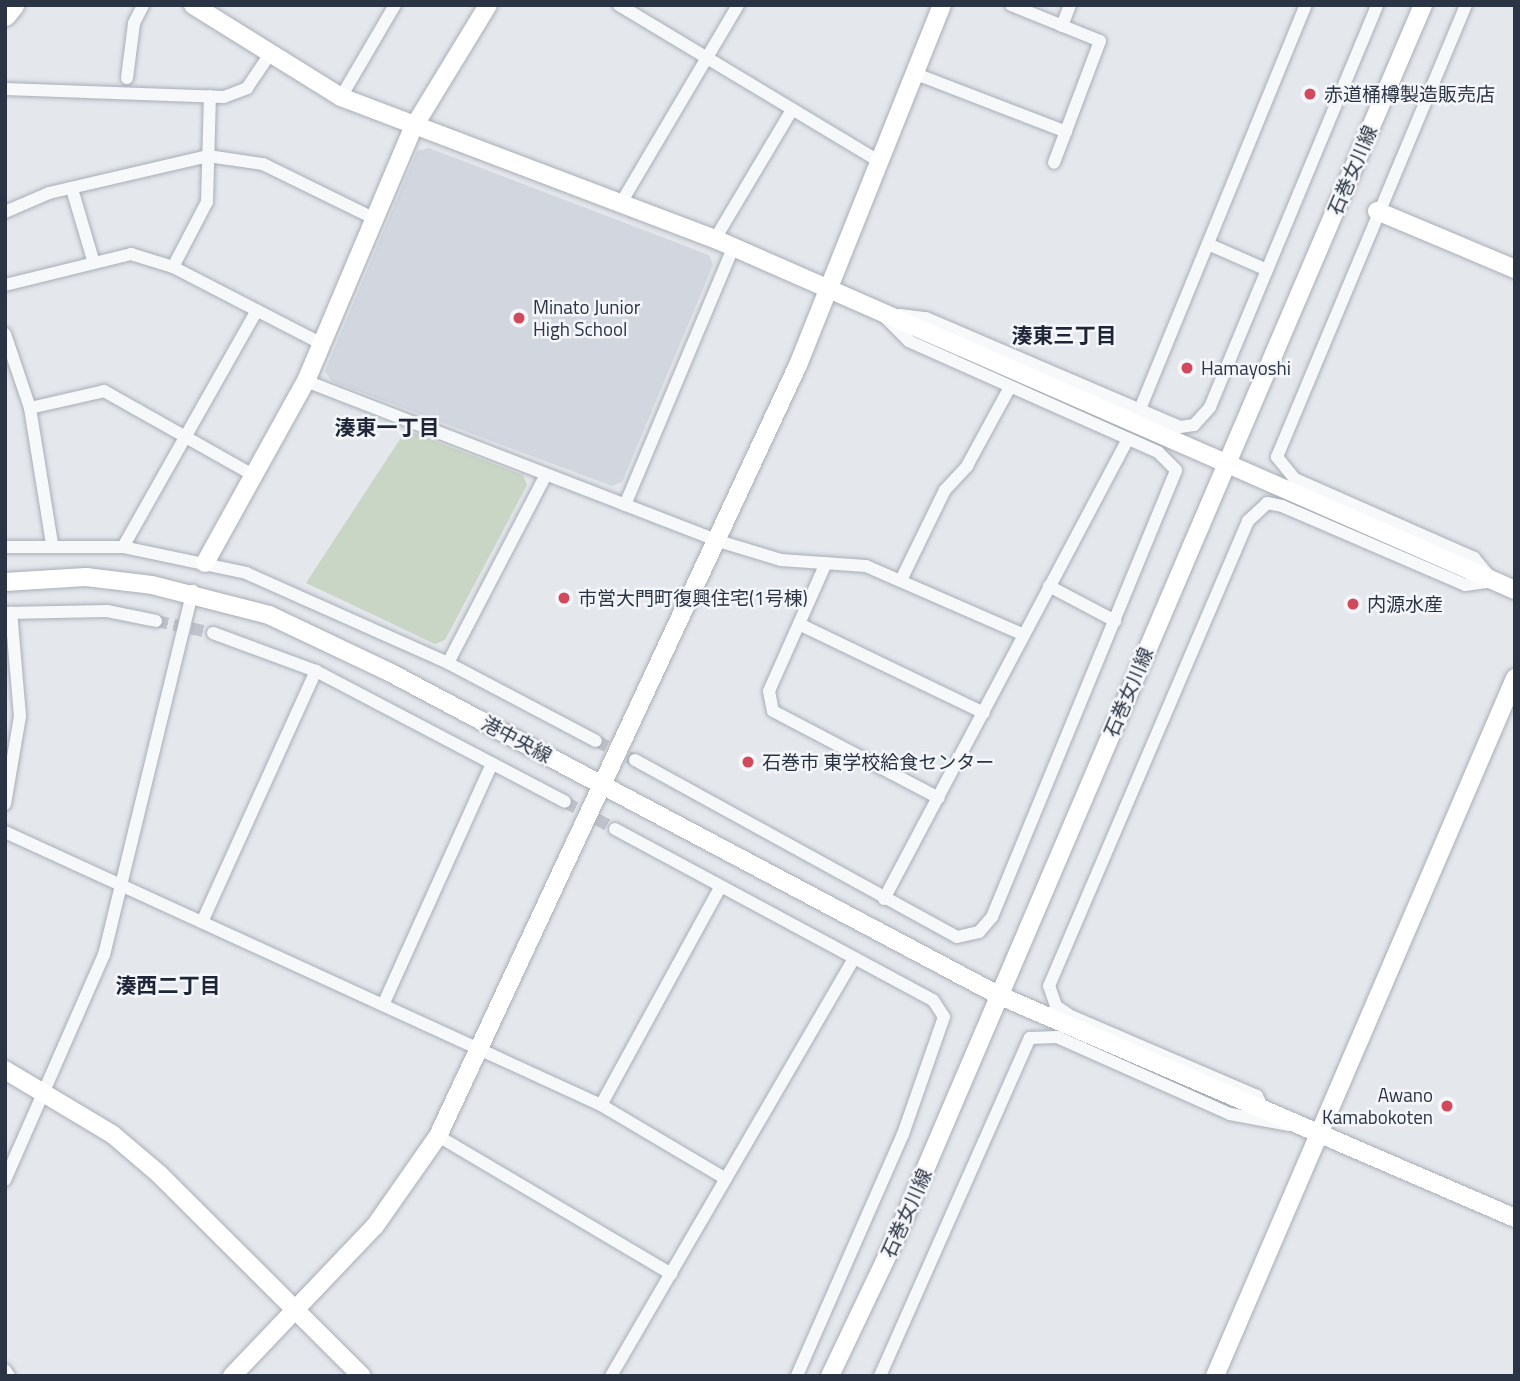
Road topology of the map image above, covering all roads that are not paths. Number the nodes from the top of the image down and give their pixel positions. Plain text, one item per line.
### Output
1 (13, 5) edge
2 (143, 5) edge
3 (192, 5) edge
4 (395, 5) edge
5 (488, 5) edge
6 (619, 5) edge
7 (738, 5) edge
8 (942, 5) edge
9 (1010, 5) edge
10 (1070, 5) edge
11 (1306, 5) edge
12 (1377, 5) edge
13 (1423, 5) edge
14 (1466, 5) edge
15 (5, 15) edge
16 (1062, 26) junction
17 (268, 57) junction
18 (705, 58) junction
19 (916, 74) junction
20 (127, 78) dead end
21 (5, 89) edge
22 (209, 96) junction
23 (341, 97) junction
24 (792, 110) junction
25 (413, 128) junction
26 (1066, 132) junction
27 (208, 156) junction
28 (880, 162) junction
29 (1054, 163) dead end
30 (72, 189) junction
31 (621, 203) junction
32 (1377, 211) junction
33 (5, 212) edge
34 (371, 217) junction
35 (715, 239) junction
36 (1210, 245) junction
37 (733, 248) junction
38 (93, 260) junction
39 (173, 267) junction
40 (1515, 269) edge
41 (1267, 270) junction
42 (5, 285) edge
43 (828, 291) junction
44 (257, 310) junction
45 (882, 313) junction
46 (5, 334) edge
47 (322, 344) junction
48 (306, 381) junction
49 (1010, 387) junction
50 (30, 408) junction
51 (1140, 409) junction
52 (183, 437) junction
53 (1128, 439) junction
54 (1226, 464) junction
55 (253, 475) junction
56 (546, 475) junction
57 (625, 505) junction
58 (715, 540) junction
59 (52, 544) junction
60 (5, 547) edge
61 (123, 547) junction
62 (205, 563) junction
63 (825, 563) junction
64 (902, 578) junction
65 (1494, 581) junction
66 (5, 582) edge
67 (1049, 586) junction
68 (1515, 590) edge
69 (193, 592) junction
70 (8, 612) edge
71 (156, 621) tunnel mouth
72 (1115, 621) junction
73 (799, 624) junction
74 (214, 633) tunnel mouth
75 (1024, 635) junction
76 (448, 663) junction
77 (316, 671) junction
78 (1515, 678) edge
79 (984, 713) junction
80 (596, 741) tunnel mouth
81 (635, 760) tunnel mouth
82 (492, 764) junction
83 (603, 785) junction
84 (939, 799) junction
85 (565, 803) tunnel mouth
86 (5, 804) edge
87 (614, 829) tunnel mouth
88 (5, 832) edge
89 (123, 886) junction
90 (720, 888) junction
91 (884, 899) junction
92 (202, 922) junction
93 (854, 959) junction
94 (998, 995) junction
95 (383, 1005) junction
96 (480, 1049) junction
97 (5, 1070) edge
98 (45, 1093) junction
99 (601, 1105) junction
100 (1264, 1112) junction
101 (1296, 1126) junction
102 (438, 1136) junction
103 (1319, 1136) junction
104 (726, 1179) junction
105 (5, 1180) edge
106 (1515, 1218) edge
107 (671, 1274) junction
108 (295, 1310) junction
109 (5, 1370) edge
110 (9, 1376) edge
111 (232, 1376) edge
112 (362, 1376) edge
113 (611, 1376) edge
114 (797, 1376) edge
115 (830, 1376) edge
116 (880, 1376) edge
117 (1215, 1376) edge

1 - 15 highway
2 - 20 street
3 - 17 street
4 - 23 street
5 - 25 street
6 - 18 street
7 - 18 street
8 - 19 street
9 - 16 street
10 - 16 street
11 - 36 street
12 - 41 street
13 - 54 street, 石巻女川線
14 - 32 street
16 - 26 street
17 - 22 street
17 - 23 street
18 - 24 street
18 - 31 street
19 - 26 street
19 - 28 street
21 - 22 street
22 - 27 street
23 - 25 street
24 - 28 street
24 - 35 street
25 - 31 street
25 - 34 street
26 - 29 street
27 - 30 street
27 - 34 street
27 - 39 street
28 - 43 street
30 - 33 street
30 - 38 street
31 - 35 street
32 - 40 street
32 - 65 street
34 - 47 street
35 - 37 street
36 - 41 street
36 - 51 street
37 - 43 street
37 - 57 street
38 - 39 street
38 - 42 street
39 - 44 street
41 - 51 street
43 - 45 street
43 - 58 street
44 - 47 street
44 - 52 street
45 - 49 street
45 - 51 street
45 - 54 street
46 - 50 street
47 - 48 street
48 - 55 street
48 - 56 street
49 - 53 street
49 - 64 street
50 - 52 street
50 - 59 street
52 - 55 street
52 - 61 street
53 - 67 street
53 - 72 street
54 - 65 street
54 - 94 street, 石巻女川線
55 - 62 street
56 - 57 street
56 - 76 street
57 - 58 street
58 - 63 street
58 - 83 street
59 - 60 street
59 - 61 street
61 - 62 street
62 - 76 street
63 - 64 street
63 - 73 street
64 - 75 street
65 - 68 street
65 - 100 street
66 - 69 street, 港中央線
67 - 72 street
67 - 75 street
69 - 83 street, 港中央線
69 - 89 street
70 - 71 street
70 - 86 street
72 - 91 street
73 - 79 street
73 - 84 street
74 - 77 street
75 - 79 street
76 - 80 street
77 - 82 street
77 - 92 street
78 - 103 street
79 - 84 street
81 - 91 street
82 - 85 street
82 - 95 street
83 - 94 street, 港中央線
83 - 96 street
84 - 91 street
87 - 90 street
88 - 89 street
89 - 92 street
89 - 98 street
90 - 93 street
90 - 99 street
92 - 95 street
93 - 104 street
93 - 114 street
94 - 100 street, 港中央線
94 - 115 street, 石巻女川線
95 - 96 street
96 - 99 street
96 - 102 street
97 - 98 street
98 - 105 street
98 - 108 street
99 - 104 street
100 - 101 street, 港中央線
101 - 103 street, 港中央線
101 - 116 street
102 - 107 street
102 - 108 street
103 - 106 street, 港中央線
103 - 117 street
104 - 107 street
107 - 113 street
108 - 111 street
108 - 112 street
109 - 110 street

